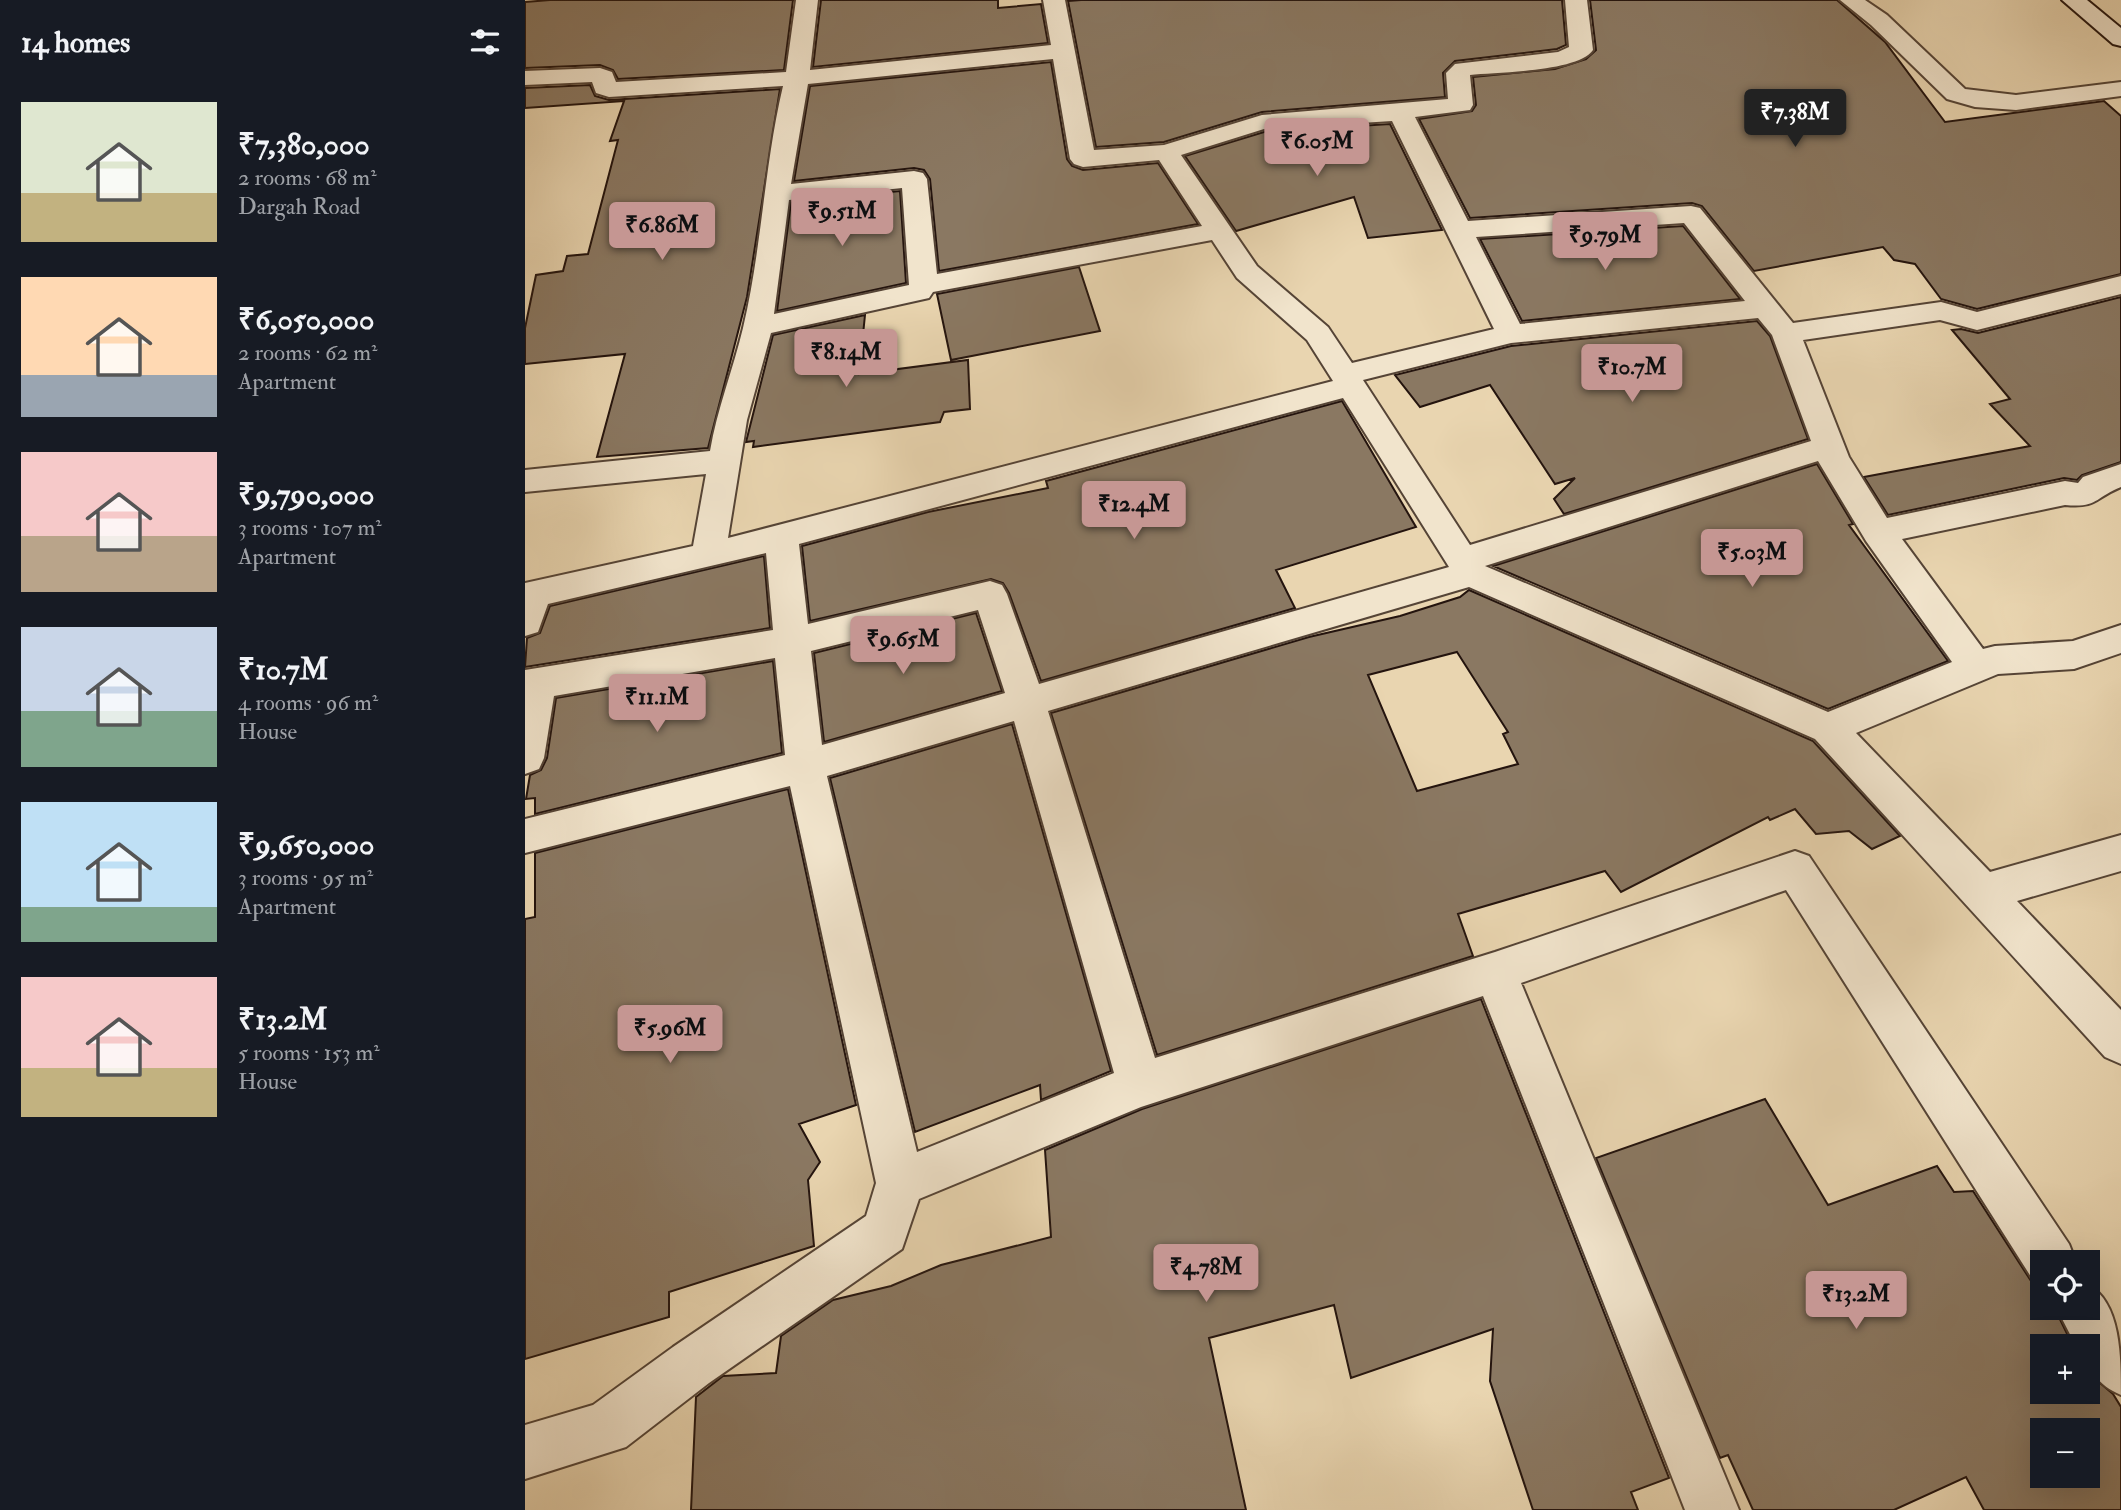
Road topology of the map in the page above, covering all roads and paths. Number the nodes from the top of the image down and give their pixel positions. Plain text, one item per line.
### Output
1 (807, 0) edge
2 (1054, 0) edge
3 (1576, 0) edge
4 (1851, 0) edge
5 (2073, 0) edge
6 (2105, 0) edge
7 (2121, 13) edge
8 (2121, 39) edge
9 (1065, 51) junction
10 (525, 78) edge
11 (797, 78) junction
12 (2121, 89) edge
13 (1398, 112) junction
14 (1166, 152) junction
15 (776, 194) junction
16 (1459, 230) junction
17 (1219, 231) junction
18 (924, 285) junction
19 (2121, 285) edge
20 (1766, 308) junction
21 (758, 327) junction
22 (1786, 332) junction
23 (1511, 334) junction
24 (1347, 380) junction
25 (1829, 446) junction
26 (725, 461) junction
27 (2121, 475) edge
28 (525, 481) edge
29 (1878, 532) junction
30 (781, 537) junction
31 (708, 555) junction
32 (1466, 567) junction
33 (528, 604) edge
34 (793, 641) junction
35 (2116, 648) edge
36 (1976, 667) junction
37 (531, 685) edge
38 (1027, 702) junction
39 (1828, 728) junction
40 (525, 758) edge
41 (805, 766) junction
42 (525, 836) edge
43 (2121, 853) edge
44 (1982, 893) junction
45 (1495, 972) junction
46 (2121, 1042) edge
47 (1140, 1085) junction
48 (900, 1183) junction
49 (2043, 1250) edge
50 (2089, 1320) edge
51 (2121, 1369) edge
52 (525, 1452) edge
53 (1711, 1510) edge

1 - 11 street
2 - 9 street
3 - 13 street
4 - 12 street
5 - 8 street
6 - 7 street
9 - 11 street
9 - 14 street
10 - 11 street
11 - 15 street
13 - 14 street
13 - 16 street
14 - 17 street
15 - 18 street
15 - 21 street
16 - 20 street
16 - 23 street
17 - 18 street
17 - 24 street
18 - 21 street
19 - 22 street
20 - 22 street
20 - 23 street
21 - 26 street
22 - 25 street
23 - 24 street
24 - 30 street
24 - 32 street
25 - 29 street
25 - 32 street
26 - 28 street
26 - 31 street
27 - 29 street
29 - 36 street
30 - 31 street
30 - 34 street
31 - 33 street
32 - 38 street
32 - 39 street
34 - 37 street
34 - 38 street
34 - 41 street
35 - 36 street
36 - 39 street
37 - 40 street
38 - 41 street
38 - 47 street
39 - 44 street
41 - 42 street
41 - 48 street
43 - 44 street
44 - 46 street
45 - 47 street
45 - 49 street
45 - 53 street
47 - 48 street
48 - 52 street
50 - 51 street

